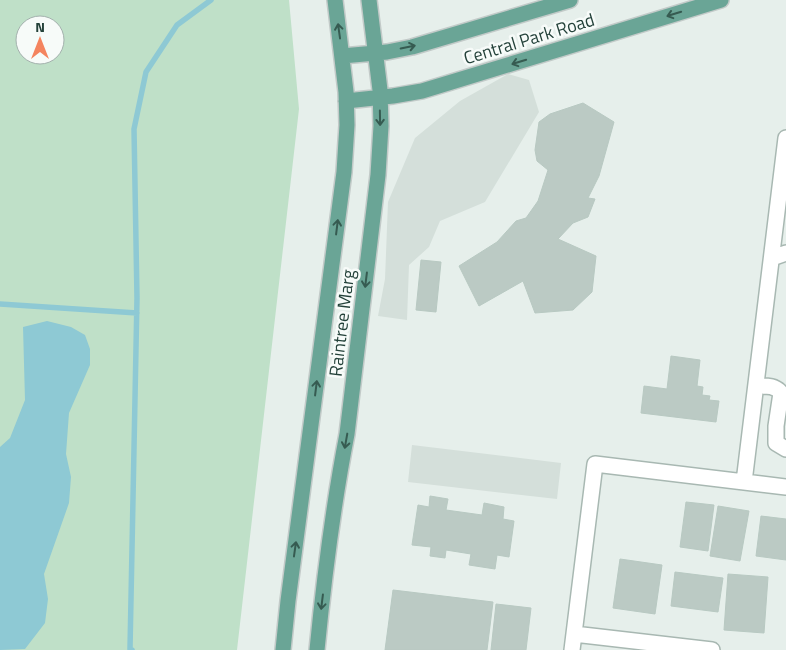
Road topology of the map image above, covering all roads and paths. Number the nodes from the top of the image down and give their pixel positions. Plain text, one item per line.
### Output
1 (335, 0) edge
2 (370, 0) edge
3 (570, 0) edge
4 (721, 0) edge
5 (376, 52) junction
6 (342, 56) junction
7 (380, 97) junction
8 (346, 101) junction
9 (786, 138) edge
10 (779, 255) edge
11 (757, 386) junction
12 (786, 449) edge
13 (744, 482) junction
14 (786, 487) edge
15 (574, 634) junction
16 (283, 650) edge
17 (317, 650) edge
18 (572, 650) edge
19 (712, 650) edge

6 -> 1 main road, Raintree Marg
2 - 5 main road, Raintree Marg
5 -> 3 main road, Central Park Road
4 -> 7 main road, Central Park Road
5 - 6 main road, Central Park Road
5 - 7 main road, Raintree Marg
6 - 8 main road, Raintree Marg
7 - 8 main road, Central Park Road
7 -> 17 main road, Raintree Marg
16 -> 8 main road, Raintree Marg
9 - 10 street
10 - 11 street
11 - 12 street
11 - 13 street
13 - 14 street
13 - 15 street
15 - 18 street
15 - 19 street

